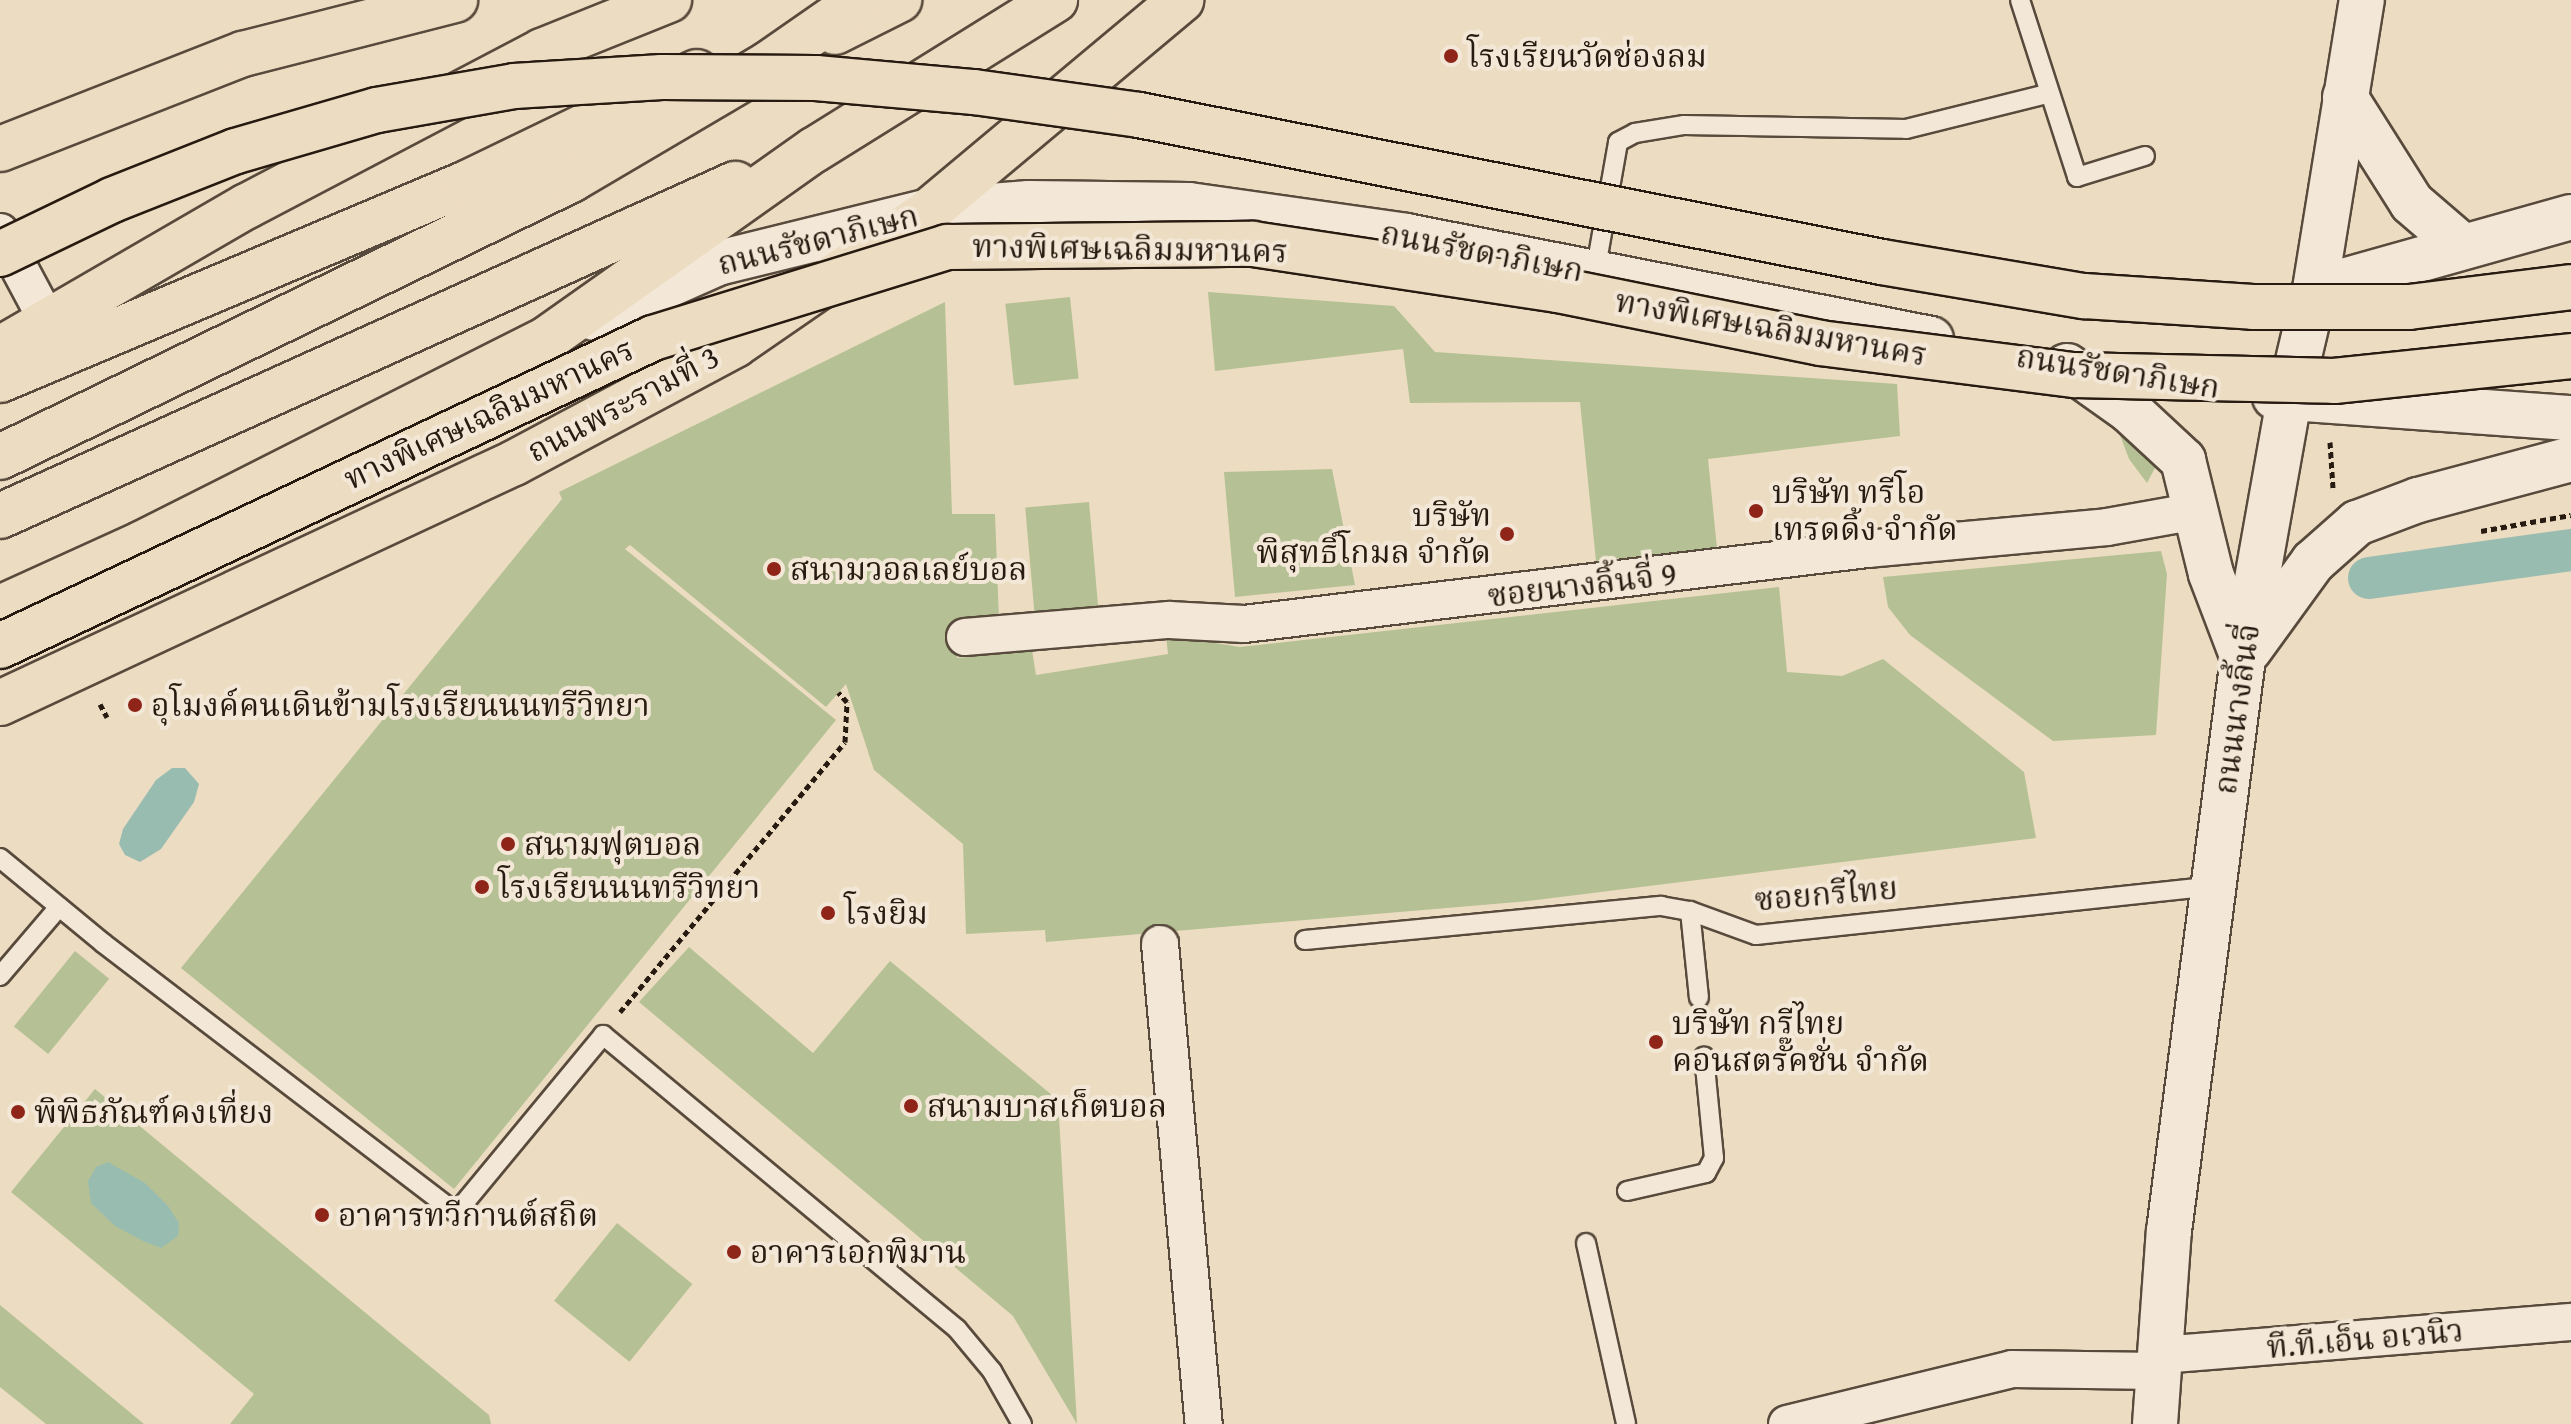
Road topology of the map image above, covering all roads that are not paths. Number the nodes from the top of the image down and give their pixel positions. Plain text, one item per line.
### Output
1 (455, 0) edge
2 (669, 0) edge
3 (819, 0) edge
4 (860, 0) edge
5 (899, 0) edge
6 (1055, 0) edge
7 (1181, 0) edge
8 (2020, 0) edge
9 (2362, 0) edge
10 (768, 64) junction
11 (2046, 94) junction
12 (2345, 97) junction
13 (0, 149) edge
14 (814, 150) junction
15 (2145, 156) dead end
16 (929, 211) junction
17 (2571, 217) edge
18 (0, 232) edge
19 (2462, 246) junction
20 (0, 254) edge
21 (1595, 273) junction
22 (2571, 287) edge
23 (2315, 289) junction
24 (47, 320) junction
25 (548, 338) junction
26 (0, 349) edge
27 (2571, 356) edge
28 (2067, 366) junction
29 (0, 380) edge
30 (2289, 399) junction
31 (2571, 418) edge
32 (0, 457) edge
33 (2571, 459) edge
34 (2197, 511) junction
35 (0, 516) edge
36 (141, 544) junction
37 (296, 568) junction
38 (0, 608) edge
39 (965, 637) dead end
40 (0, 646) edge
41 (2243, 658) junction
42 (0, 703) edge
43 (0, 858) edge
44 (2213, 886) junction
45 (59, 907) junction
46 (1690, 911) junction
47 (1305, 940) dead end
48 (1160, 944) dead end
49 (0, 976) edge
50 (1699, 998) dead end
51 (1704, 1056) dead end
52 (1627, 1191) dead end
53 (1586, 1243) dead end
54 (2571, 1322) edge
55 (2159, 1363) junction
56 (1022, 1424) edge
57 (1204, 1424) edge
58 (1626, 1424) edge
59 (1787, 1424) edge
60 (2155, 1424) edge

1 - 13 main road
2 - 24 main road
3 - 29 main road
4 - 10 main road
5 - 10 main road
6 - 14 main road
7 - 16 main road, ถนนพระรามที่ 3
8 - 11 lane
9 - 12 main road, ถนนนางลิ้นจี่
10 - 32 main road
11 - 15 lane
11 - 21 lane
12 - 19 main road
12 - 23 main road, ถนนนางลิ้นจี่
14 - 25 main road
14 - 35 main road
16 - 21 main road, ถนนรัชดาภิเษก
16 - 25 main road, ถนนรัชดาภิเษก
16 - 37 main road, ถนนพระรามที่ 3
17 - 19 main road
18 - 24 street
19 - 23 main road
20 - 22 main road, bridge
21 - 28 main road, ถนนรัชดาภิเษก
23 - 30 main road, ถนนนางลิ้นจี่
24 - 26 main road
25 - 36 main road
27 - 40 main road, ทางพิเศษเฉลิมมหานคร, bridge
28 - 30 main road, ถนนรัชดาภิเษก
28 - 34 main road
30 - 31 main road, ถนนรัชดาภิเษก
30 - 41 main road, ถนนนางลิ้นจี่
33 - 41 main road
34 - 39 street, ซอยนางลิ้นจี่ 9
34 - 41 main road
36 - 37 main road
36 - 38 main road
37 - 42 main road, ถนนพระรามที่ 3
41 - 44 main road, ถนนนางลิ้นจี่
43 - 45 lane
44 - 46 lane, ซอยกรีไทย
44 - 55 main road, ถนนนางลิ้นจี่
45 - 49 lane
45 - 56 lane
46 - 47 lane, ซอยกรีไทย
46 - 50 lane
48 - 57 street
51 - 52 lane
53 - 58 lane
54 - 55 street, ที.ที.เอ็น อเวนิว
55 - 59 street, ที.ที.เอ็น อเวนิว
55 - 60 main road, ถนนนางลิ้นจี่

